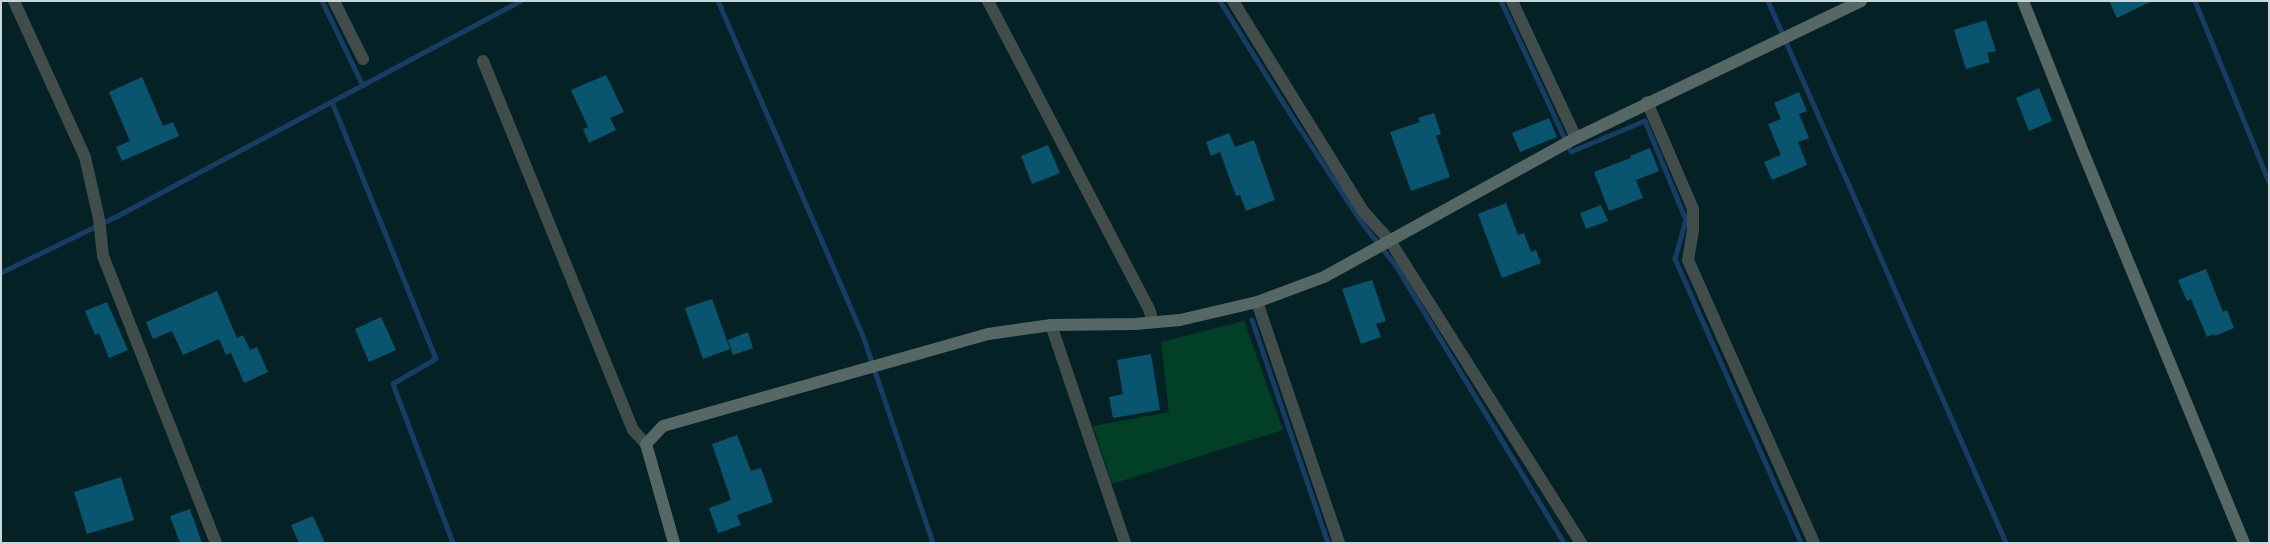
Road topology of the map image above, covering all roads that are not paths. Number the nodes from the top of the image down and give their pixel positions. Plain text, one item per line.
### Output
1 (14, 1) edge
2 (334, 1) edge
3 (988, 1) edge
4 (1233, 1) edge
5 (1512, 1) edge
6 (1861, 1) edge
7 (2023, 1) edge
8 (363, 59) dead end
9 (483, 61) dead end
10 (1647, 102) junction
11 (1574, 138) junction
12 (1383, 244) junction
13 (1257, 302) junction
14 (1153, 322) junction
15 (1051, 325) junction
16 (646, 444) junction
17 (216, 543) edge
18 (674, 543) edge
19 (1125, 543) edge
20 (1339, 543) edge
21 (1581, 543) edge
22 (1814, 543) edge
23 (2244, 543) edge

1 - 17 street
2 - 8 street
3 - 14 street
4 - 12 street
5 - 11 street
6 - 10 street
7 - 23 street
9 - 16 street
10 - 11 street
10 - 22 street
11 - 12 street
12 - 13 street
12 - 21 street
13 - 14 street
13 - 20 street
14 - 15 street
15 - 16 street
15 - 19 street
16 - 18 street

